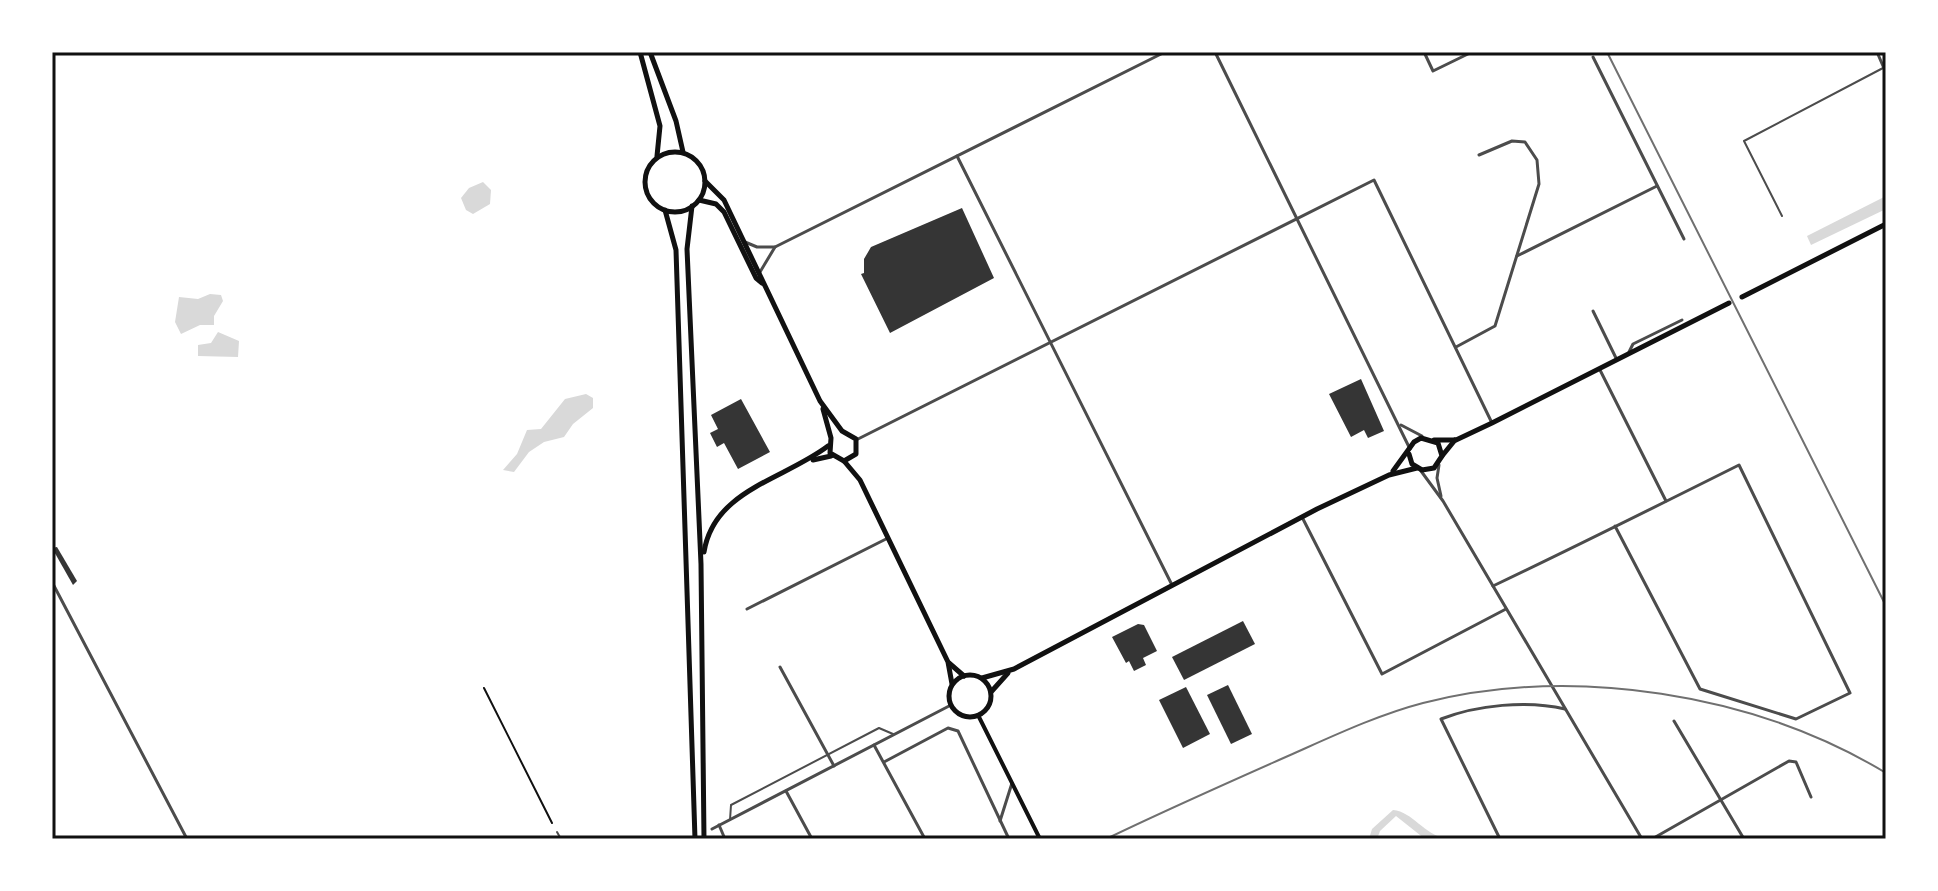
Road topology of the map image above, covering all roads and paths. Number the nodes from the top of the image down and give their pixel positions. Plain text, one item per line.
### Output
1 (640, 52) edge
2 (650, 52) edge
3 (1165, 52) edge
4 (1215, 52) edge
5 (1424, 52) edge
6 (1472, 52) edge
7 (1877, 52) edge
8 (1593, 57) dead end
9 (1885, 70) edge
10 (683, 152) junction
11 (1479, 155) dead end
12 (957, 156) junction
13 (657, 157) junction
14 (705, 181) junction
15 (1657, 186) junction
16 (699, 200) junction
17 (692, 206) junction
18 (665, 210) junction
19 (1782, 216) dead end
20 (1296, 219) junction
21 (1886, 224) edge
22 (1684, 239) dead end
23 (745, 242) junction
24 (775, 247) junction
25 (1517, 256) junction
26 (760, 272) junction
27 (762, 283) junction
28 (1742, 297) dead end
29 (1729, 303) dead end
30 (1593, 311) dead end
31 (1682, 320) dead end
32 (1052, 341) junction
33 (1455, 347) junction
34 (1630, 354) junction
35 (1618, 361) junction
36 (1600, 370) junction
37 (820, 401) junction
38 (1492, 423) junction
39 (1400, 424) junction
40 (842, 431) junction
41 (1426, 437) junction
42 (831, 438) junction
43 (856, 439) junction
44 (1434, 440) junction
45 (1456, 440) junction
46 (828, 446) junction
47 (1409, 451) junction
48 (831, 456) junction
49 (854, 457) junction
50 (1441, 459) junction
51 (808, 461) junction
52 (844, 461) junction
53 (1418, 468) junction
54 (1389, 475) junction
55 (860, 480) junction
56 (1442, 500) junction
57 (1666, 501) junction
58 (1301, 517) junction
59 (1615, 526) junction
60 (888, 538) junction
61 (701, 564) junction
62 (52, 582) edge
63 (1172, 585) junction
64 (1493, 586) junction
65 (747, 609) dead end
66 (1506, 609) junction
67 (948, 662) junction
68 (780, 667) dead end
69 (1014, 669) junction
70 (964, 676) junction
71 (982, 678) junction
72 (952, 684) junction
73 (484, 688) dead end
74 (991, 693) junction
75 (951, 705) junction
76 (1567, 709) junction
77 (978, 715) junction
78 (1674, 721) dead end
79 (894, 735) junction
80 (874, 745) junction
81 (828, 755) junction
82 (884, 762) junction
83 (834, 766) junction
84 (1012, 783) junction
85 (786, 791) junction
86 (1811, 797) dead end
87 (1721, 800) junction
88 (730, 820) junction
89 (1000, 821) junction
90 (552, 823) dead end
91 (719, 825) junction
92 (712, 829) dead end
93 (557, 832) dead end
94 (187, 839) edge
95 (561, 839) edge
96 (695, 839) edge
97 (704, 839) edge
98 (725, 839) edge
99 (812, 839) edge
100 (925, 839) edge
101 (1009, 839) edge
102 (1040, 839) edge
103 (1500, 839) edge
104 (1642, 839) edge
105 (1652, 839) edge
106 (1744, 839) edge

1 - 13 main road
2 - 10 main road
3 - 12 street
4 - 20 street
5 - 6 street
7 - 9 street
8 - 15 street
9 - 19 lane
10 - 13 main road
10 - 14 main road
11 - 25 street
12 - 24 street
12 - 32 street
13 - 18 main road
14 - 16 main road
14 - 23 main road
15 - 22 street
15 - 25 street
16 - 17 main road
16 - 27 main road
17 - 18 main road
17 - 61 main road
18 - 96 main road
20 - 32 street
20 - 33 street
20 - 39 street
21 - 28 main road
23 - 24 street
23 - 26 main road
24 - 26 street
25 - 33 street
26 - 27 main road
27 - 37 main road
29 - 34 main road
30 - 35 street
31 - 34 street
32 - 43 street
32 - 63 street
33 - 38 street
34 - 35 main road
35 - 36 main road
36 - 38 main road
36 - 57 street
37 - 40 main road
37 - 42 main road
38 - 45 main road
39 - 41 street
39 - 47 street
40 - 42 main road
40 - 43 main road
41 - 44 main road
41 - 47 main road
42 - 46 main road
43 - 49 main road
44 - 45 main road
44 - 50 main road
45 - 50 main road
46 - 48 main road
46 - 51 main road
47 - 53 main road
47 - 54 main road
48 - 51 main road
48 - 52 main road
49 - 52 main road
49 - 55 main road
50 - 53 main road
50 - 56 street
51 - 61 main road
52 - 55 main road
53 - 54 main road
53 - 56 street
54 - 58 main road
55 - 60 main road
56 - 64 street
57 - 59 street
57 - 59 street
58 - 63 main road
58 - 66 street
59 - 64 street
60 - 65 street
60 - 67 main road
61 - 97 main road
62 - 94 street
63 - 69 main road
64 - 66 street
66 - 76 street
67 - 70 main road
67 - 72 main road
68 - 81 street
69 - 71 main road
69 - 74 main road
70 - 71 main road
70 - 72 main road
71 - 74 main road
72 - 75 main road
73 - 90 path
74 - 77 main road
75 - 77 main road
75 - 79 street
76 - 103 street
76 - 104 street
77 - 84 main road
78 - 87 street
79 - 80 street
79 - 81 lane
80 - 82 street
80 - 83 street
81 - 83 street
81 - 88 lane
82 - 89 street
82 - 100 street
83 - 85 street
84 - 89 street
84 - 102 main road
85 - 88 street
85 - 99 street
86 - 87 street
87 - 105 street
87 - 106 street
88 - 91 street
89 - 101 street
91 - 92 street
91 - 98 street
93 - 95 lane

